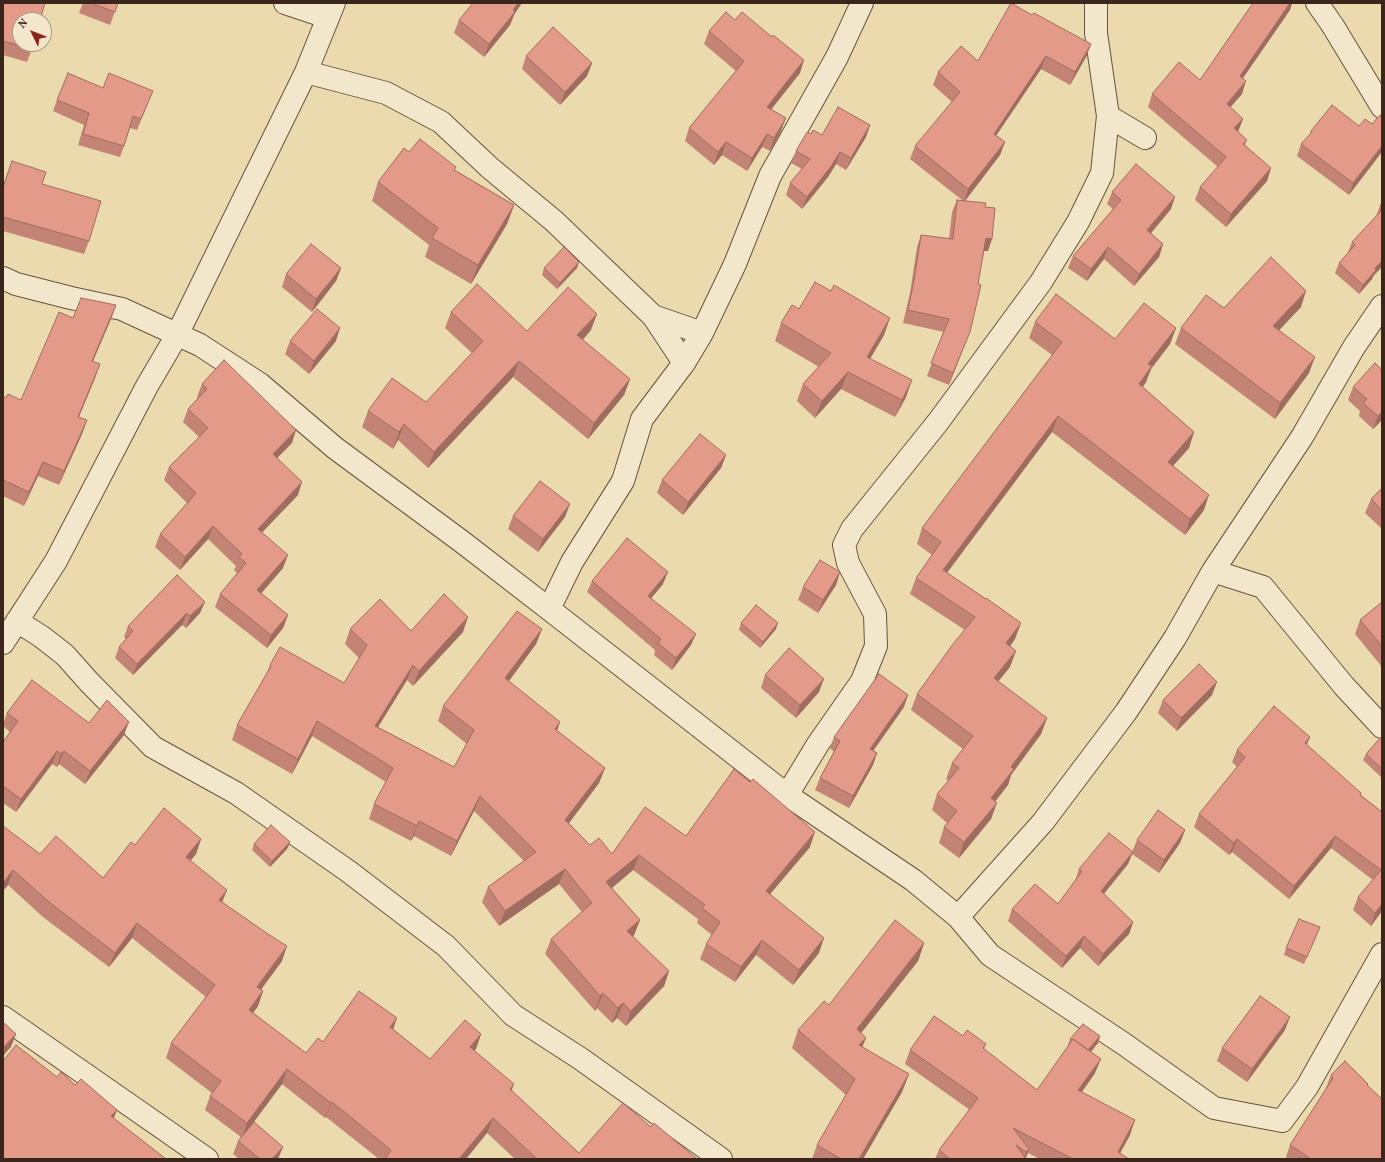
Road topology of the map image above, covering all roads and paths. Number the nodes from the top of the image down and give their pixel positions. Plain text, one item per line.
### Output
1 (285, 3) edge
2 (862, 3) edge
3 (1096, 3) edge
4 (1317, 3) edge
5 (330, 10) edge
6 (306, 72) junction
7 (1382, 107) edge
8 (1108, 116) junction
9 (1145, 138) dead end
10 (3, 278) edge
11 (1382, 306) edge
12 (653, 316) junction
13 (702, 333) junction
14 (177, 335) junction
15 (684, 363) junction
16 (1213, 571) junction
17 (549, 609) junction
18 (18, 621) junction
19 (3, 643) edge
20 (1382, 727) edge
21 (787, 795) junction
22 (958, 917) junction
23 (1382, 954) edge
24 (3, 1017) edge
25 (207, 1159) edge
26 (721, 1159) edge

1 - 5 street
2 - 13 street
3 - 8 street
4 - 7 street
5 - 6 street
6 - 12 street
6 - 14 street
8 - 9 street
8 - 21 street
10 - 14 street
11 - 16 street
12 - 13 street
12 - 15 street
13 - 15 street
14 - 17 street
14 - 18 street
15 - 17 street
16 - 20 street
16 - 22 street
17 - 21 street
18 - 19 street
18 - 26 street
21 - 22 street
22 - 23 street
24 - 25 street

